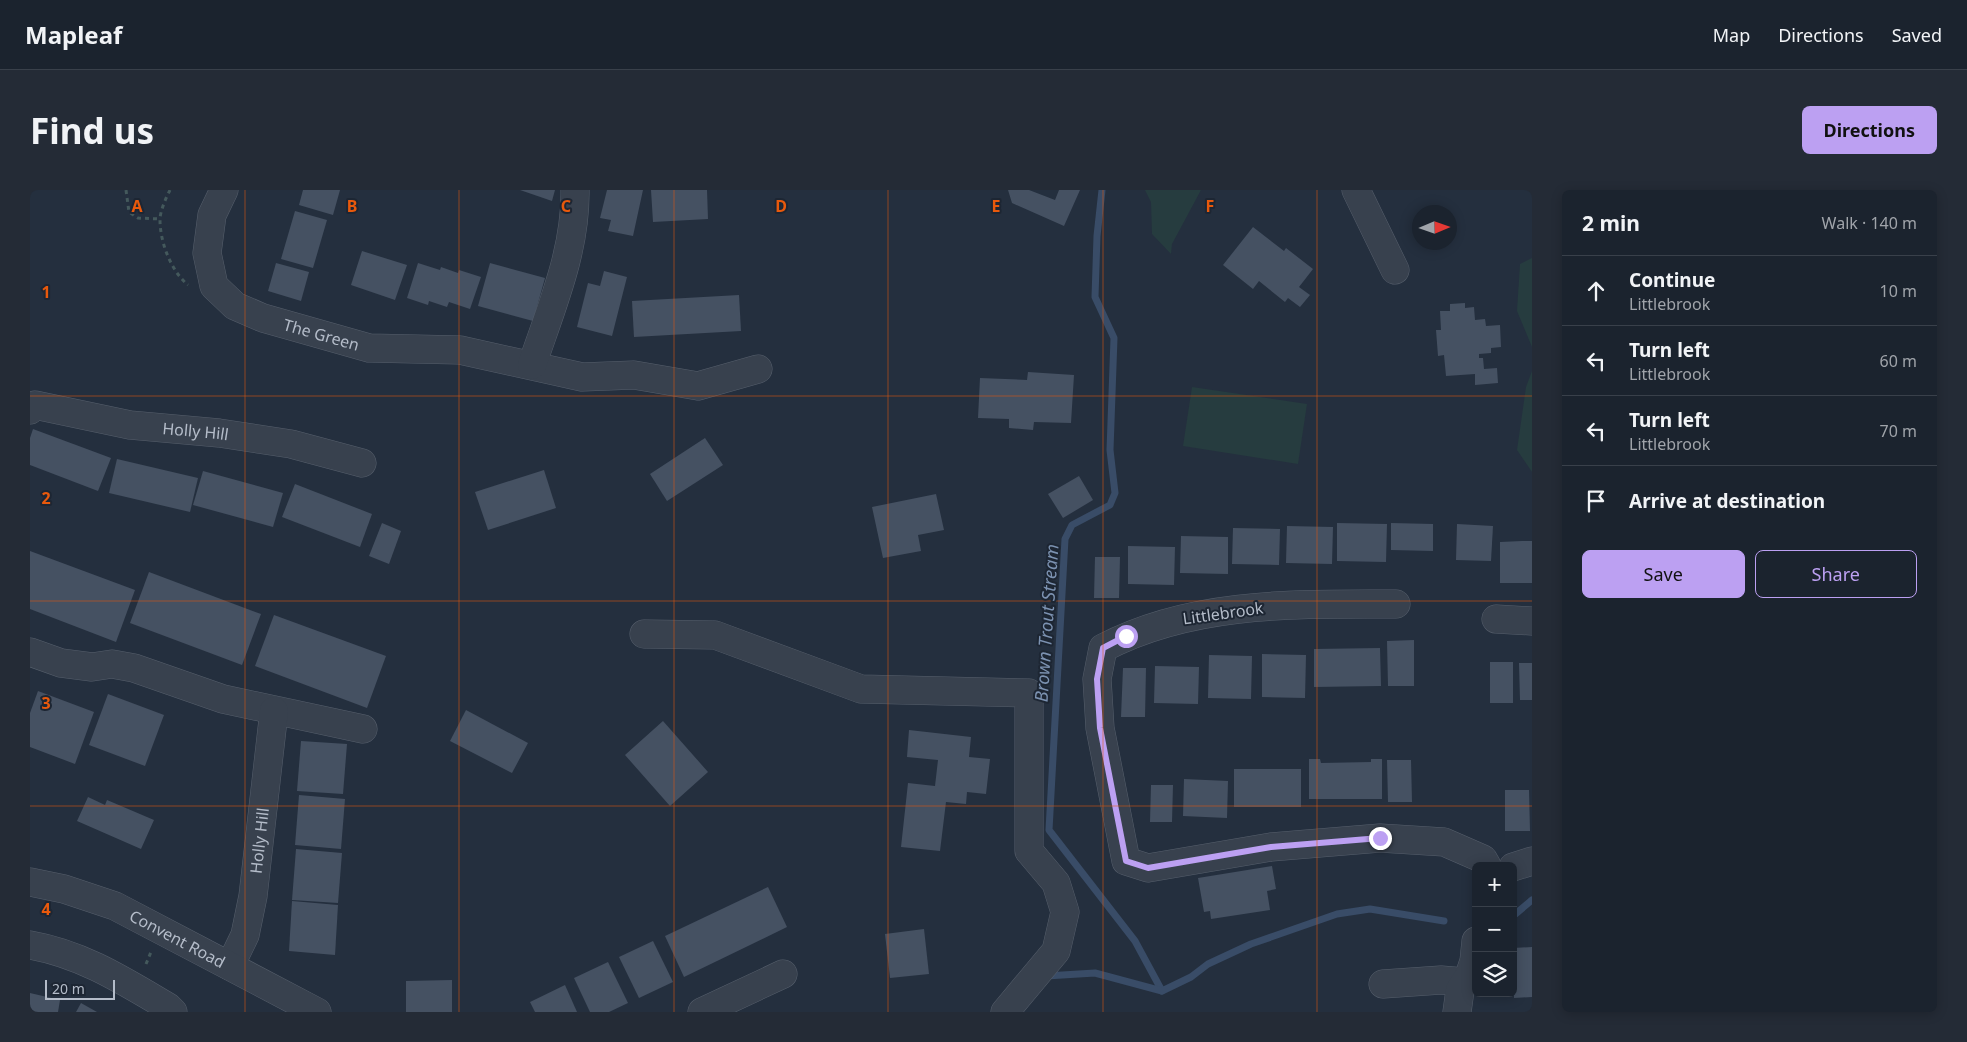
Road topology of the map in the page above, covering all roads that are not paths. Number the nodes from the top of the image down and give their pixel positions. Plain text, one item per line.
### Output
1 (575, 190) edge
2 (1356, 190) edge
3 (219, 192) edge
4 (1395, 270) dead end
5 (532, 365) junction
6 (758, 369) dead end
7 (30, 410) edge
8 (362, 463) dead end
9 (1396, 604) dead end
10 (1496, 619) dead end
11 (1532, 622) edge
12 (644, 634) dead end
13 (30, 652) edge
14 (274, 711) junction
15 (363, 729) dead end
16 (1532, 861) edge
17 (1485, 862) edge
18 (1517, 866) edge
19 (30, 882) edge
20 (30, 945) edge
21 (1475, 952) edge
22 (230, 966) junction
23 (783, 974) dead end
24 (1465, 982) junction
25 (1383, 984) dead end
26 (173, 1012) edge
27 (317, 1012) edge
28 (702, 1012) edge
29 (1005, 1012) edge
30 (1457, 1012) edge

1 - 5 street
2 - 4 street
3 - 5 street, The Green
5 - 6 street, The Green
7 - 8 street, Holly Hill
9 - 17 street, Littlebrook
10 - 11 street
12 - 29 street
13 - 14 street
14 - 15 street
14 - 22 street, Holly Hill
16 - 18 street
19 - 22 street, Convent Road
20 - 26 street
21 - 24 street
22 - 27 street, Convent Road
23 - 28 street
24 - 25 street
24 - 30 street

